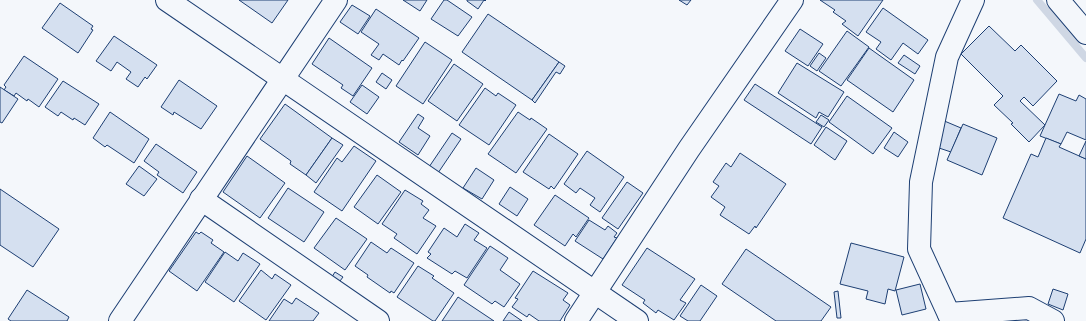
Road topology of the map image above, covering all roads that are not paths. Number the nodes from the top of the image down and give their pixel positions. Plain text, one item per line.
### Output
1 (167, 0) edge
2 (336, 0) edge
3 (792, 0) edge
4 (973, 0) edge
5 (1058, 0) edge
6 (1086, 33) edge
7 (282, 78) junction
8 (201, 199) junction
9 (595, 293) junction
10 (950, 318) edge
11 (120, 321) edge
12 (378, 321) edge
13 (576, 321) edge
14 (637, 321) edge
15 (1054, 321) edge

1 - 7 street
2 - 7 street
3 - 9 street
4 - 10 street
5 - 6 street
7 - 8 street
7 - 9 street
8 - 11 street
8 - 12 street
9 - 13 street
9 - 14 street
10 - 15 street

